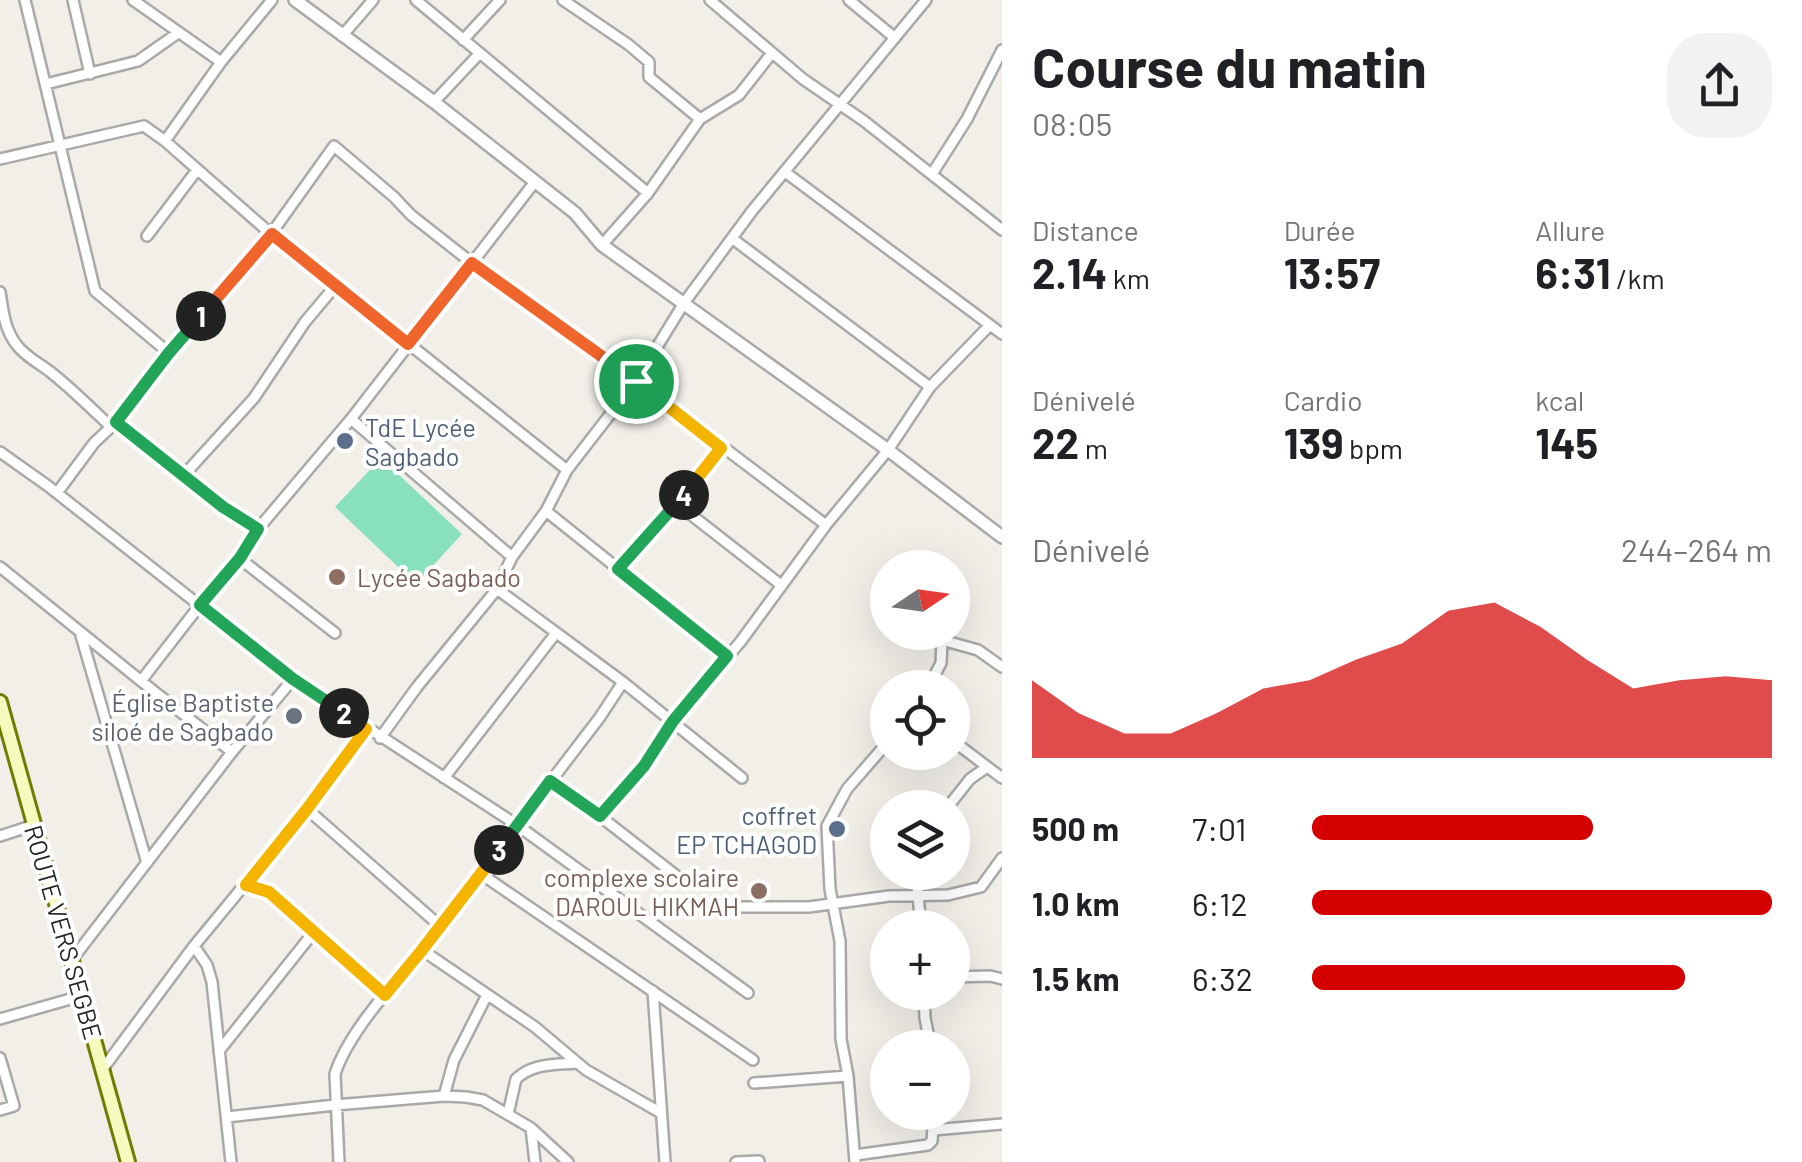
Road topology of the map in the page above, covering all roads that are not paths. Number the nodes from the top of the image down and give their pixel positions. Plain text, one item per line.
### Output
1 (25, 0) edge
2 (73, 0) edge
3 (133, 0) edge
4 (272, 0) edge
5 (295, 0) edge
6 (372, 0) edge
7 (416, 0) edge
8 (500, 0) edge
9 (563, 0) edge
10 (710, 0) edge
11 (849, 0) edge
12 (926, 0) edge
13 (178, 33) junction
14 (342, 36) junction
15 (895, 38) junction
16 (463, 40) junction
17 (1002, 50) edge
18 (772, 53) junction
19 (479, 54) junction
20 (221, 62) junction
21 (90, 74) junction
22 (46, 84) junction
23 (434, 102) junction
24 (840, 106) junction
25 (700, 119) junction
26 (165, 140) junction
27 (61, 145) junction
28 (0, 159) edge
29 (197, 170) junction
30 (785, 172) junction
31 (932, 174) junction
32 (534, 182) junction
33 (648, 193) junction
34 (1002, 230) edge
35 (272, 234) junction
36 (146, 236) dead end
37 (733, 238) junction
38 (602, 245) junction
39 (472, 263) junction
40 (336, 285) junction
41 (0, 292) edge
42 (684, 303) junction
43 (990, 325) junction
44 (1002, 334) edge
45 (408, 344) junction
46 (168, 354) junction
47 (636, 381) junction
48 (930, 387) junction
49 (351, 418) junction
50 (114, 424) junction
51 (721, 448) junction
52 (888, 450) junction
53 (0, 452) edge
54 (566, 470) junction
55 (184, 475) junction
56 (57, 493) junction
57 (676, 503) junction
58 (546, 511) junction
59 (826, 526) junction
60 (258, 529) junction
61 (1002, 537) edge
62 (512, 557) junction
63 (240, 558) junction
64 (0, 567) edge
65 (618, 569) junction
66 (781, 585) junction
67 (497, 590) junction
68 (200, 605) junction
69 (80, 632) junction
70 (556, 632) junction
71 (335, 634) dead end
72 (970, 647) edge
73 (727, 656) junction
74 (1002, 667) edge
75 (293, 679) junction
76 (141, 681) junction
77 (624, 682) junction
78 (0, 702) edge
79 (673, 721) junction
80 (366, 729) junction
81 (5, 736) edge
82 (380, 738) junction
83 (232, 752) junction
84 (970, 754) edge
85 (870, 763) edge
86 (986, 767) junction
87 (444, 778) junction
88 (742, 778) dead end
89 (1002, 778) edge
90 (550, 781) junction
91 (961, 790) edge
92 (307, 809) junction
93 (600, 816) junction
94 (34, 825) junction
95 (517, 825) junction
96 (0, 836) edge
97 (1002, 858) edge
98 (147, 863) junction
99 (481, 874) junction
100 (678, 878) dead end
101 (246, 885) junction
102 (918, 890) edge
103 (919, 897) junction
104 (832, 905) junction
105 (742, 907) dead end
106 (920, 910) edge
107 (440, 926) junction
108 (314, 933) junction
109 (194, 946) junction
110 (422, 950) junction
111 (71, 961) junction
112 (970, 977) edge
113 (1002, 979) edge
114 (653, 992) junction
115 (748, 993) dead end
116 (385, 995) junction
117 (486, 995) junction
118 (81, 996) junction
119 (0, 1019) edge
120 (219, 1052) junction
121 (0, 1058) edge
122 (752, 1060) dead end
123 (576, 1063) junction
124 (102, 1070) junction
125 (848, 1076) junction
126 (754, 1084) dead end
127 (444, 1096) junction
128 (335, 1105) junction
129 (0, 1110) edge
130 (508, 1114) junction
131 (662, 1114) junction
132 (227, 1118) junction
133 (1002, 1124) edge
134 (970, 1127) edge
135 (531, 1128) junction
136 (933, 1130) edge
137 (855, 1158) edge
138 (759, 1161) edge
139 (128, 1162) edge
140 (230, 1162) edge
141 (339, 1162) edge
142 (535, 1162) edge
143 (568, 1162) edge
144 (665, 1162) edge
145 (736, 1162) edge

1 - 22 street
2 - 21 street
3 - 13 street
4 - 20 street
5 - 14 street
6 - 14 street
7 - 16 street
8 - 16 street
9 - 25 street
10 - 18 street
11 - 15 street
12 - 15 street
13 - 20 street
13 - 21 street
14 - 23 street
15 - 24 street
16 - 19 street
17 - 31 street
18 - 24 street
18 - 25 street
19 - 23 street
19 - 33 street
20 - 26 street
21 - 22 street
22 - 27 street
23 - 32 street
24 - 30 street
24 - 31 street
25 - 33 street
26 - 27 street
26 - 29 street
27 - 28 street
27 - 46 street
29 - 35 street
29 - 36 street
30 - 37 street
30 - 43 street
31 - 34 street
32 - 38 street
32 - 39 street
33 - 38 street
35 - 39 street
35 - 40 street
35 - 46 street
37 - 42 street
37 - 48 street
38 - 42 street
39 - 45 street
39 - 47 street
40 - 45 street
40 - 55 street
41 - 50 street
42 - 47 street
42 - 52 street
43 - 44 street
43 - 48 street
45 - 49 street
45 - 54 street
46 - 50 street
47 - 51 street
47 - 54 street
48 - 52 street
49 - 60 street
49 - 62 street
50 - 55 street
50 - 56 street
51 - 57 street
51 - 59 street
52 - 59 street
52 - 61 street
53 - 56 street
54 - 58 street
55 - 60 street
56 - 68 street
57 - 65 street
57 - 66 street
58 - 62 street
58 - 65 street
59 - 66 street
60 - 63 street
62 - 67 street
63 - 68 street
63 - 71 street
64 - 69 street
65 - 73 street
66 - 73 street
67 - 70 street
67 - 82 street
68 - 75 street
68 - 76 street
69 - 76 street
69 - 98 street
70 - 77 street
70 - 87 street
72 - 74 street
73 - 79 street
75 - 80 street
75 - 83 street
76 - 83 street
77 - 79 street
77 - 90 street
78 - 81 main road, ROUTE VERS SEGBE
79 - 88 street
79 - 93 street
80 - 82 street
80 - 92 street
81 - 94 main road, ROUTE VERS SEGBE
82 - 87 street
83 - 98 street
84 - 86 street
85 - 104 street
86 - 89 street
86 - 91 street
87 - 95 street
90 - 93 street
90 - 95 street
92 - 101 street
92 - 107 street
93 - 100 street
94 - 96 street
94 - 111 main road, ROUTE VERS SEGBE
95 - 99 street
95 - 115 street
97 - 103 street
98 - 111 street
99 - 107 street
99 - 114 street
101 - 108 street
101 - 109 street
102 - 103 street
103 - 104 street
103 - 106 street
104 - 105 street
104 - 125 street
107 - 110 street
108 - 116 street
108 - 120 street
109 - 120 street
109 - 124 street
110 - 116 street
110 - 117 street
111 - 118 main road, ROUTE VERS SEGBE
112 - 113 street
114 - 122 street
114 - 131 street
116 - 128 street
117 - 123 street
117 - 127 street
118 - 119 street
118 - 124 main road, ROUTE VERS SEGBE
120 - 132 street
121 - 129 street
123 - 130 street
123 - 131 street
124 - 139 main road, ROUTE VERS SEGBE
125 - 126 street
125 - 137 street
127 - 128 street
127 - 130 street
128 - 132 street
128 - 141 street
130 - 135 street
131 - 144 street
132 - 140 street
133 - 134 street
135 - 142 street
135 - 143 street
136 - 137 street
138 - 145 street

